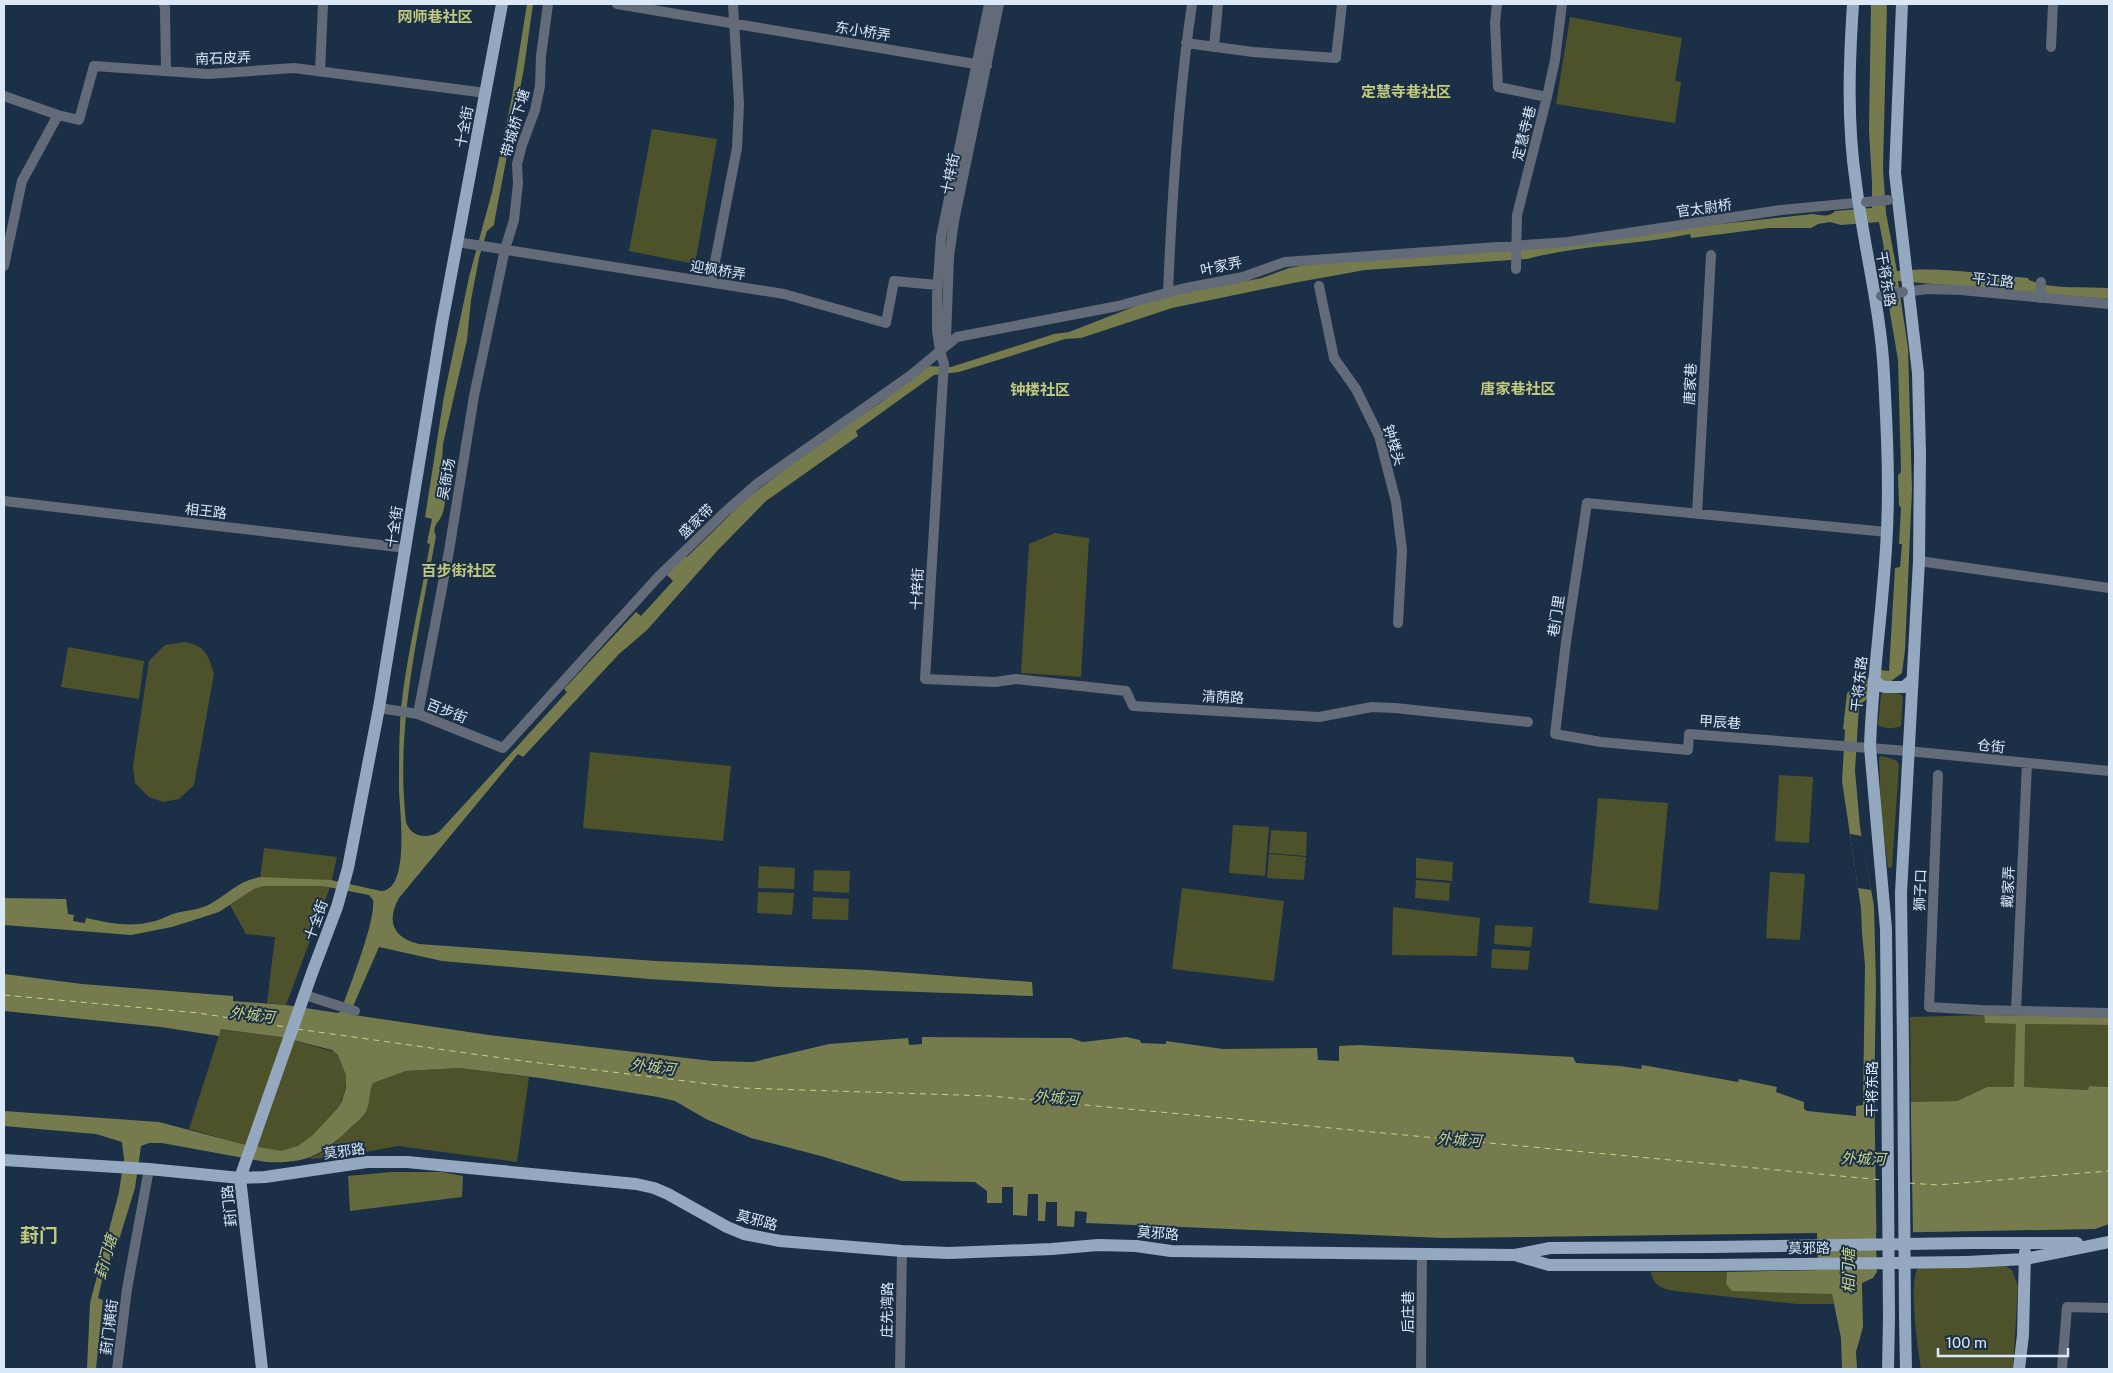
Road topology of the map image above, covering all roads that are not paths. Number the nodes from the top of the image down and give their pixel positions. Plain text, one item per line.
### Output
1 (164, 4) edge
2 (323, 4) edge
3 (502, 4) edge
4 (548, 4) edge
5 (617, 4) edge
6 (733, 4) edge
7 (989, 4) edge
8 (999, 4) edge
9 (1192, 4) edge
10 (1218, 4) edge
11 (1342, 4) edge
12 (1497, 4) edge
13 (1562, 4) edge
14 (1853, 4) edge
15 (1902, 4) edge
16 (2053, 4) edge
17 (735, 24) junction
18 (1186, 44) junction
19 (1214, 47) junction
20 (2051, 47) dead end
21 (982, 65) junction
22 (166, 71) junction
23 (320, 71) junction
24 (486, 93) junction
25 (4, 96) edge
26 (1547, 97) junction
27 (58, 115) junction
28 (1892, 199) junction
29 (1861, 204) junction
30 (457, 242) junction
31 (1516, 247) junction
32 (505, 249) junction
33 (1711, 255) dead end
34 (1516, 265) dead end
35 (4, 266) edge
36 (711, 282) junction
37 (2041, 282) dead end
38 (937, 284) junction
39 (1319, 286) dead end
40 (1907, 290) junction
41 (1168, 292) junction
42 (1878, 297) junction
43 (2040, 297) junction
44 (2109, 304) edge
45 (940, 351) junction
46 (4, 500) edge
47 (1697, 514) junction
48 (1887, 532) junction
49 (406, 548) junction
50 (1919, 561) junction
51 (2109, 588) edge
52 (1398, 623) dead end
53 (1875, 674) junction
54 (925, 679) joint
55 (1912, 680) junction
56 (379, 708) junction
57 (413, 714) junction
58 (1528, 722) dead end
59 (1555, 734) joint
60 (1839, 745) joint
61 (1865, 747) junction
62 (503, 748) joint
63 (1908, 751) junction
64 (2027, 764) junction
65 (2109, 771) edge
66 (1938, 775) dead end
67 (304, 997) junction
68 (355, 1011) dead end
69 (2016, 1011) junction
70 (2109, 1014) edge
71 (287, 1047) joint
72 (4, 1160) edge
73 (146, 1169) junction
74 (240, 1178) junction
75 (2106, 1242) edge
76 (2026, 1243) junction
77 (902, 1251) junction
78 (1422, 1254) junction
79 (1516, 1255) junction
80 (2025, 1259) junction
81 (2109, 1308) edge
82 (117, 1369) edge
83 (262, 1369) edge
84 (900, 1369) edge
85 (1421, 1369) edge
86 (1888, 1369) edge
87 (1906, 1369) edge
88 (2019, 1369) edge
89 (2062, 1369) edge

1 - 22 street
2 - 23 street
3 - 24 main road, 十全街
4 - 32 street, 带城桥下塘
5 - 17 street, 东小桥弄
6 - 17 street
7 - 21 street, 十梓街
8 - 21 street, 十梓街
9 - 18 street
10 - 19 street
11 - 19 street
12 - 26 street
13 - 26 street, 定慧寺巷
14 - 29 main road, 干将东路
15 - 28 main road, 干将东路
16 - 20 street
17 - 21 street, 东小桥弄
17 - 36 street
18 - 19 street
18 - 41 street
21 - 38 street, 十梓街
21 - 45 street, 十梓街
22 - 23 street, 南石皮弄
22 - 27 street, 南石皮弄
23 - 24 street, 南石皮弄
24 - 30 main road, 十全街
25 - 27 street, 南石皮弄
26 - 31 street, 定慧寺巷
27 - 35 street
28 - 29 street, 官太尉桥, bridge
28 - 40 main road, 干将东路
29 - 31 street, 官太尉桥
29 - 42 main road, 干将东路
30 - 32 street, 迎枫桥弄
30 - 49 main road, 十全街
31 - 34 street, 定慧寺巷
31 - 41 street, 叶家弄
32 - 36 street, 迎枫桥弄
32 - 57 street, 吴衙场
33 - 47 street, 唐家巷
36 - 38 street, 迎枫桥弄
37 - 43 street
38 - 45 street, 十梓街
39 - 52 street, 钟楼头
40 - 42 street, 平江路, bridge
40 - 43 street, 平江路
40 - 50 main road, 干将东路
41 - 45 street, 叶家弄
42 - 48 main road, 干将东路
43 - 44 street, 平江路
45 - 54 street, 十梓街
45 - 62 street, 盛家带
46 - 49 street, 相王路
47 - 48 street
47 - 59 street, 巷门里
48 - 53 main road, 干将东路
49 - 56 main road, 十全街
50 - 51 street
50 - 55 main road, 干将东路
53 - 55 main road, bridge
53 - 61 main road, 干将东路
54 - 58 street, 清荫路
55 - 63 main road, 干将东路
56 - 57 street, 百步街
56 - 67 main road, 十全街
57 - 62 street, 百步街
59 - 60 street, 甲辰巷
60 - 61 street, 仓街
61 - 63 street, 仓街
61 - 86 main road, 干将东路, bridge
63 - 64 street, 仓街
63 - 87 main road, 干将东路, bridge
64 - 65 street, 仓街
64 - 69 street, 戴家弄
66 - 69 street, 狮子口
67 - 68 street
67 - 71 main road, 十全街
69 - 70 street
71 - 74 main road, 葑门路
72 - 73 main road, 莫邪路
73 - 74 main road, 莫邪路
73 - 82 street, 葑门横街
74 - 77 main road, 莫邪路
74 - 83 main road, 葑门路
75 - 76 main road, 莫邪路
75 - 80 main road, 莫邪路
76 - 79 main road, 莫邪路, bridge
76 - 80 main road
77 - 78 main road, 莫邪路
77 - 84 street, 庄先湾路
78 - 79 main road, 莫邪路
78 - 85 street, 后庄巷
79 - 80 main road, 莫邪路, bridge
80 - 88 main road
81 - 89 street

